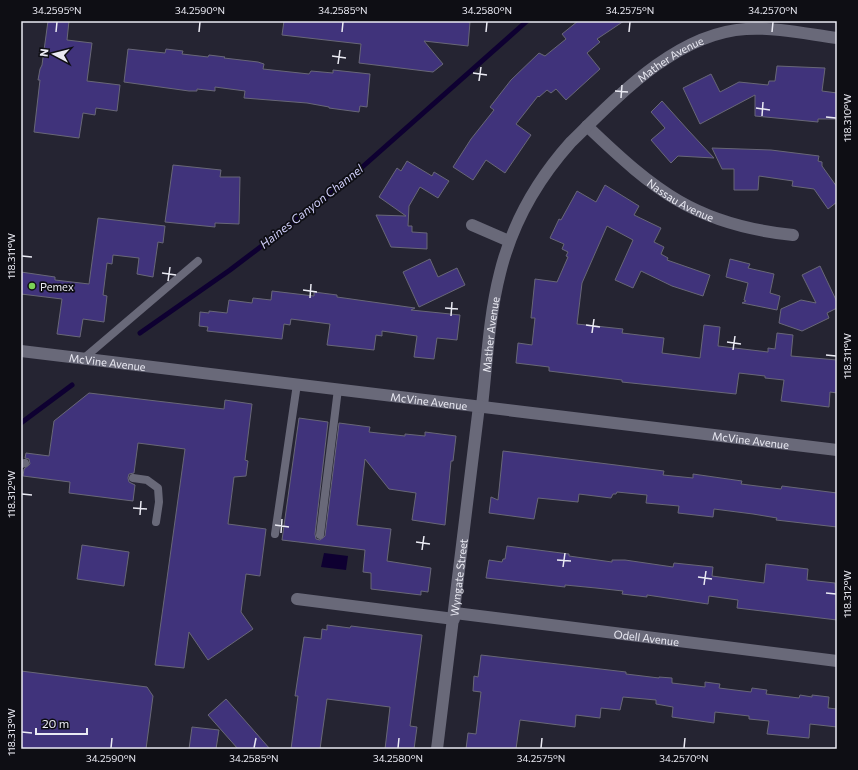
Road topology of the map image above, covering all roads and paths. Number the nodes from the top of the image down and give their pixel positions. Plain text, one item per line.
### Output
1 (837, 38) edge
2 (588, 126) junction
3 (472, 225) dead end
4 (793, 235) dead end
5 (509, 241) junction
6 (198, 261) dead end
7 (21, 351) edge
8 (83, 359) junction
9 (297, 384) junction
10 (338, 389) junction
11 (481, 406) junction
12 (837, 450) edge
13 (133, 478) dead end
14 (156, 522) dead end
15 (275, 534) dead end
16 (320, 535) dead end
17 (297, 599) dead end
18 (455, 616) junction
19 (837, 661) edge
20 (437, 749) edge

1 - 2 street, Mather Avenue
2 - 4 street, Nassau Avenue
2 - 5 street, Mather Avenue
3 - 5 street
5 - 11 street, Mather Avenue
6 - 8 lane
7 - 8 street, McVine Avenue
8 - 9 street, McVine Avenue
9 - 10 street, McVine Avenue
9 - 15 lane
10 - 11 street, McVine Avenue
10 - 16 lane
11 - 12 street, McVine Avenue
11 - 18 street, Wyngate Street
13 - 14 lane
17 - 18 street, Odell Avenue
18 - 19 street, Odell Avenue
18 - 20 street, Wyngate Street

